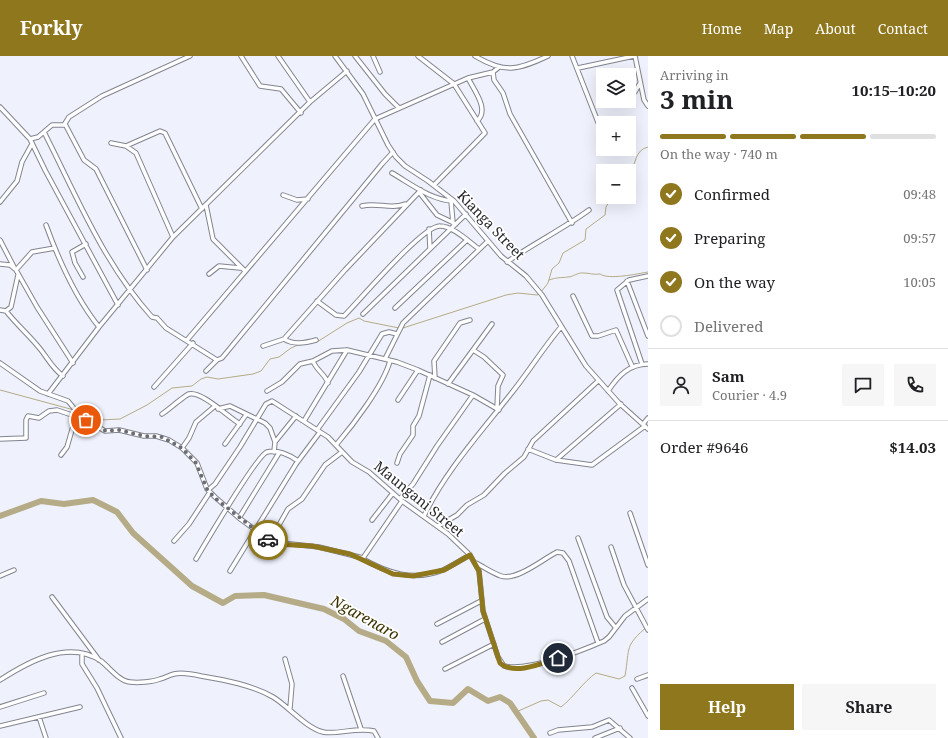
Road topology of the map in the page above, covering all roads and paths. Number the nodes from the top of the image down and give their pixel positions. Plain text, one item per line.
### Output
1 (190, 56) edge
2 (242, 56) edge
3 (278, 56) edge
4 (335, 56) edge
5 (355, 56) edge
6 (373, 56) edge
7 (418, 56) edge
8 (475, 56) edge
9 (548, 56) edge
10 (572, 56) edge
11 (634, 56) edge
12 (498, 68) junction
13 (578, 68) junction
14 (346, 71) junction
15 (380, 72) dead end
16 (493, 72) junction
17 (468, 78) junction
18 (641, 82) junction
19 (454, 84) junction
20 (642, 89) junction
21 (636, 90) edge
22 (648, 94) edge
23 (310, 102) junction
24 (648, 106) edge
25 (0, 107) edge
26 (399, 108) junction
27 (301, 113) junction
28 (596, 116) edge
29 (375, 119) junction
30 (477, 121) junction
31 (65, 124) junction
32 (44, 132) junction
33 (30, 139) junction
34 (111, 143) dead end
35 (32, 144) junction
36 (126, 146) junction
37 (393, 152) junction
38 (392, 173) dead end
39 (434, 185) junction
40 (420, 191) junction
41 (282, 195) dead end
42 (308, 199) junction
43 (452, 201) junction
44 (0, 202) edge
45 (408, 203) junction
46 (206, 205) junction
47 (362, 206) dead end
48 (202, 209) junction
49 (589, 210) dead end
50 (466, 214) junction
51 (455, 223) junction
52 (572, 223) junction
53 (46, 225) dead end
54 (429, 229) junction
55 (451, 229) junction
56 (173, 237) junction
57 (0, 240) edge
58 (467, 240) junction
59 (488, 241) junction
60 (86, 244) junction
61 (55, 248) junction
62 (430, 248) junction
63 (479, 249) junction
64 (507, 262) junction
65 (0, 264) edge
66 (240, 268) junction
67 (147, 270) junction
68 (16, 271) junction
69 (245, 271) junction
70 (209, 274) dead end
71 (648, 276) edge
72 (83, 277) dead end
73 (627, 281) junction
74 (130, 289) junction
75 (573, 296) dead end
76 (317, 301) junction
77 (118, 305) junction
78 (394, 308) dead end
79 (0, 310) edge
80 (6, 310) junction
81 (362, 314) dead end
82 (470, 320) dead end
83 (492, 324) dead end
84 (99, 327) junction
85 (561, 327) junction
86 (397, 334) junction
87 (648, 336) edge
88 (284, 339) junction
89 (187, 340) junction
90 (316, 340) dead end
91 (193, 343) junction
92 (262, 346) dead end
93 (347, 350) junction
94 (473, 350) junction
95 (369, 356) junction
96 (217, 360) junction
97 (313, 360) junction
98 (385, 360) junction
99 (390, 361) junction
100 (0, 363) edge
101 (72, 363) junction
102 (642, 364) junction
103 (648, 364) edge
104 (632, 366) junction
105 (2, 367) edge
106 (418, 370) junction
107 (206, 371) dead end
108 (430, 375) junction
109 (62, 376) junction
110 (435, 378) junction
111 (598, 380) junction
112 (328, 383) junction
113 (448, 384) junction
114 (154, 387) dead end
115 (608, 390) junction
116 (267, 391) dead end
117 (48, 394) junction
118 (473, 395) junction
119 (398, 400) dead end
120 (621, 404) junction
121 (216, 407) junction
122 (498, 409) junction
123 (162, 414) dead end
124 (246, 415) junction
125 (76, 416) junction
126 (296, 416) junction
127 (82, 418) junction
128 (648, 418) edge
129 (257, 420) junction
130 (304, 421) junction
131 (240, 424) junction
132 (645, 426) edge
133 (319, 431) junction
134 (0, 439) edge
135 (275, 442) junction
136 (225, 444) dead end
137 (336, 445) junction
138 (182, 448) junction
139 (528, 449) junction
140 (274, 452) junction
141 (342, 452) junction
142 (279, 453) junction
143 (61, 456) dead end
144 (556, 460) junction
145 (298, 461) junction
146 (397, 463) dead end
147 (209, 491) junction
148 (393, 493) junction
149 (401, 500) junction
150 (228, 508) junction
151 (630, 513) dead end
152 (424, 516) junction
153 (239, 518) junction
154 (372, 520) dead end
155 (438, 526) junction
156 (254, 530) junction
157 (578, 538) dead end
158 (268, 540) junction
159 (174, 541) dead end
160 (610, 547) dead end
161 (470, 555) junction
162 (361, 558) junction
163 (196, 559) dead end
164 (475, 562) junction
165 (648, 565) edge
166 (14, 570) dead end
167 (230, 571) dead end
168 (0, 576) edge
169 (52, 598) dead end
170 (648, 599) edge
171 (481, 601) junction
172 (635, 607) junction
173 (485, 618) junction
174 (438, 624) dead end
175 (616, 628) junction
176 (648, 630) edge
177 (442, 642) dead end
178 (598, 643) junction
179 (494, 644) junction
180 (82, 654) junction
181 (285, 659) dead end
182 (100, 661) junction
183 (445, 669) dead end
184 (648, 675) edge
185 (343, 676) dead end
186 (637, 679) dead end
187 (0, 680) edge
188 (632, 688) dead end
189 (44, 693) dead end
190 (0, 707) edge
191 (80, 707) dead end
192 (290, 708) junction
193 (648, 716) edge
194 (39, 717) junction
195 (0, 726) edge
196 (620, 728) junction
197 (361, 729) junction
198 (550, 733) dead end
199 (46, 738) edge
200 (121, 738) edge
201 (378, 738) edge
202 (595, 738) edge
203 (630, 738) edge

1 - 31 street
2 - 27 street
3 - 23 street
4 - 14 street, Kianga Street
5 - 26 street
6 - 15 street
7 - 19 street
8 - 12 street
9 - 12 street
10 - 13 street
11 - 13 street
11 - 18 street
12 - 16 street
13 - 28 street
14 - 23 street
14 - 29 street, Kianga Street
16 - 17 street
16 - 52 street
17 - 19 street
17 - 30 street
18 - 20 street
18 - 21 street
19 - 26 street
19 - 30 street
20 - 22 street
20 - 24 street
23 - 27 street
25 - 33 street
26 - 29 street
27 - 46 street
29 - 37 street, Kianga Street
29 - 42 street
30 - 39 street
31 - 32 street
31 - 67 street
32 - 33 street
32 - 74 street
33 - 35 street
34 - 36 street
35 - 44 street
35 - 60 street
36 - 48 street
36 - 56 street
37 - 39 street, Kianga Street
37 - 96 street
38 - 40 street
39 - 43 street, Kianga Street
40 - 43 street
40 - 45 street
40 - 51 street
41 - 42 street
42 - 69 street
43 - 50 street, Kianga Street
43 - 51 street
45 - 47 street
45 - 76 street
46 - 48 street
46 - 66 street
48 - 56 street
49 - 52 street
50 - 51 street
50 - 59 street, Kianga Street
51 - 55 street
52 - 64 street
53 - 61 street
54 - 55 street
54 - 62 street
54 - 76 street
55 - 58 street
55 - 62 street
56 - 67 street
57 - 68 street
58 - 63 street
58 - 78 street
59 - 63 street
59 - 64 street, Kianga Street
60 - 72 street
60 - 77 street
61 - 68 street
61 - 84 street
62 - 81 street
63 - 86 street
64 - 85 street, Kianga Street
65 - 68 street
66 - 69 street
66 - 70 street
67 - 74 street
68 - 80 street
68 - 101 street
69 - 89 street
71 - 73 street
73 - 87 street
73 - 102 street
74 - 77 street
74 - 89 street
75 - 104 street
76 - 88 street
77 - 84 street
79 - 80 street
80 - 109 street
82 - 110 street
83 - 94 street
84 - 101 street
85 - 111 street, Kianga Street
85 - 122 street
86 - 95 street
86 - 98 street
88 - 90 street
88 - 92 street
89 - 91 street
91 - 96 street
91 - 114 street
93 - 95 street
93 - 97 street
93 - 112 street
94 - 113 street
94 - 122 street
95 - 98 street
95 - 133 street
96 - 107 street
97 - 112 street
97 - 116 street
98 - 99 street
99 - 106 street
99 - 137 street
100 - 105 street
101 - 109 street
102 - 103 street
102 - 104 street
104 - 115 street
105 - 117 street
106 - 108 street
106 - 119 street
108 - 110 street
108 - 146 street
109 - 117 street
110 - 113 street
111 - 115 street, Kianga Street
111 - 139 street
112 - 130 street
113 - 118 street
115 - 120 street, Kianga Street
117 - 127 street
118 - 122 street
118 - 149 street
120 - 132 street, Kianga Street
120 - 144 street
121 - 123 street
121 - 124 street
121 - 131 street
121 - 138 street
122 - 152 street
124 - 129 street
124 - 131 street
125 - 127 street
125 - 134 street
125 - 143 street
126 - 129 street, Maungani Street
126 - 130 street, Maungani Street
126 - 135 street
127 - 138 street
128 - 132 street
129 - 135 street
129 - 147 street, Maungani Street
130 - 133 street, Maungani Street
131 - 136 street
132 - 144 street
133 - 137 street, Maungani Street
133 - 145 street
135 - 140 street
137 - 141 street, Maungani Street
138 - 147 street
139 - 144 street
139 - 155 street
140 - 142 street
140 - 150 street
141 - 148 street, Maungani Street
141 - 158 street
142 - 145 street
142 - 153 street
145 - 156 street
147 - 150 street
147 - 159 street, Maungani Street
148 - 149 street, Maungani Street
148 - 154 street
149 - 152 street, Maungani Street
149 - 162 street
150 - 153 street
150 - 163 street
151 - 165 street
152 - 155 street, Maungani Street
153 - 156 street
155 - 161 street, Maungani Street
156 - 158 street
156 - 167 street
157 - 175 street
158 - 162 street
160 - 172 street
161 - 162 street
161 - 164 street, Maungani Street
164 - 171 street, Maungani Street
164 - 178 street
166 - 168 street
169 - 182 street
170 - 172 street, Maungani Street
171 - 173 street, Maungani Street
171 - 174 street
172 - 175 street, Maungani Street
172 - 176 street
173 - 177 street
173 - 179 street, Maungani Street
175 - 178 street, Maungani Street
178 - 179 street, Maungani Street
179 - 183 street
180 - 182 street
180 - 187 street
180 - 200 street
181 - 192 street
182 - 192 street
184 - 186 street
185 - 197 street
188 - 193 street
189 - 190 street
191 - 194 street
192 - 197 street
194 - 195 street
194 - 199 street
196 - 198 street
196 - 202 street
196 - 203 street
197 - 201 street

